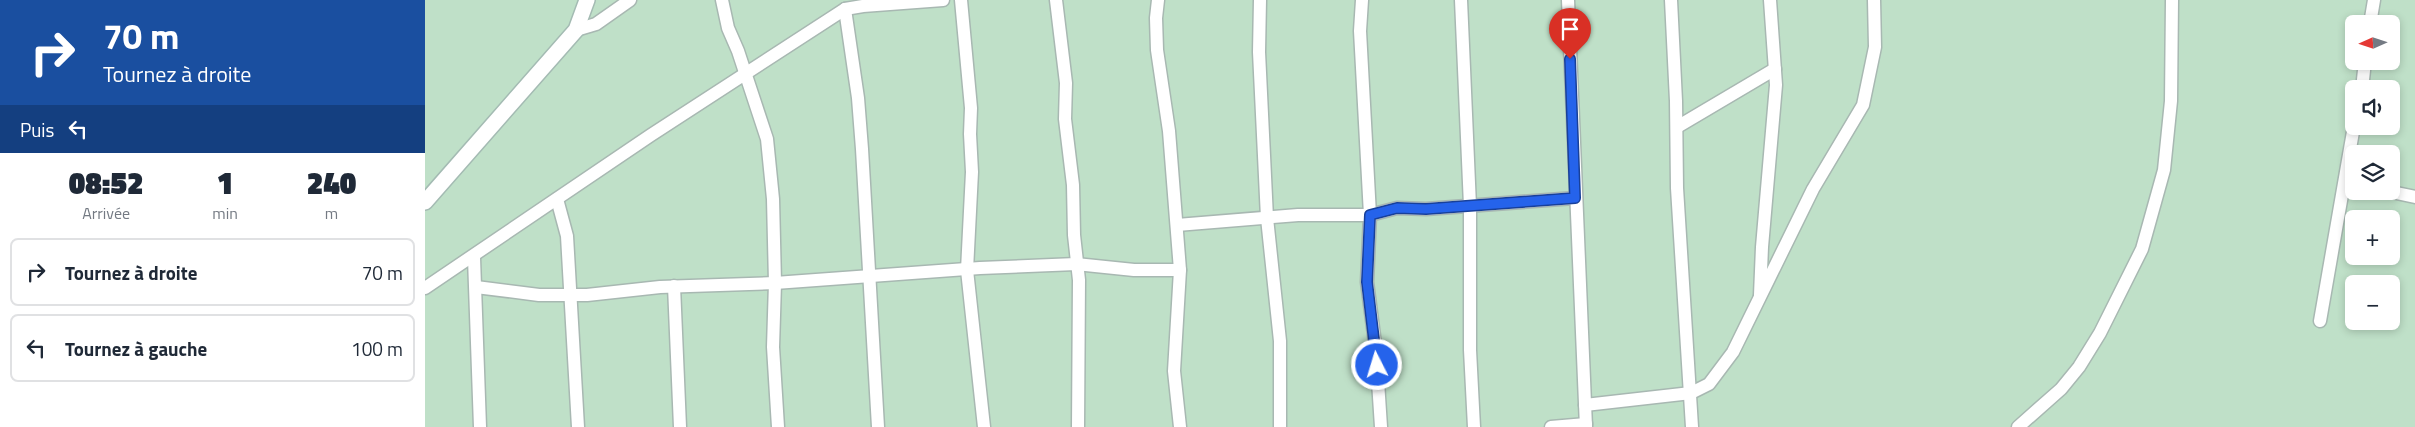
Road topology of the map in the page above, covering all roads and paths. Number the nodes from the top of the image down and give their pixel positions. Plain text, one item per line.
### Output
1 (587, 0) edge
2 (630, 0) edge
3 (722, 0) edge
4 (943, 0) edge
5 (961, 0) edge
6 (1056, 0) edge
7 (1159, 0) edge
8 (1260, 0) edge
9 (1362, 0) edge
10 (1461, 0) edge
11 (1568, 0) edge
12 (1671, 0) edge
13 (1769, 0) edge
14 (1874, 0) edge
15 (2172, 0) edge
16 (2374, 0) edge
17 (865, 3) edge
18 (845, 9) junction
19 (2372, 15) edge
20 (576, 30) junction
21 (1775, 70) junction
22 (745, 74) junction
23 (1677, 128) junction
24 (2400, 194) edge
25 (2415, 197) edge
26 (1575, 198) junction
27 (557, 199) junction
28 (2345, 200) edge
29 (425, 202) edge
30 (1470, 206) junction
31 (1370, 215) junction
32 (1267, 218) junction
33 (1177, 225) junction
34 (474, 258) junction
35 (1077, 264) junction
36 (967, 270) junction
37 (1179, 270) junction
38 (871, 276) junction
39 (775, 283) junction
40 (675, 286) junction
41 (476, 287) junction
42 (425, 288) edge
43 (570, 294) junction
44 (1760, 300) junction
45 (2320, 322) dead end
46 (1691, 394) junction
47 (1585, 405) junction
48 (1586, 425) edge
49 (480, 427) edge
50 (578, 427) edge
51 (680, 427) edge
52 (778, 427) edge
53 (878, 427) edge
54 (984, 427) edge
55 (1078, 427) edge
56 (1180, 427) edge
57 (1281, 427) edge
58 (1381, 427) edge
59 (1474, 427) edge
60 (1551, 427) edge
61 (1692, 427) edge
62 (2018, 427) edge

1 - 20 street
2 - 20 street
3 - 22 street
4 - 17 street
5 - 36 street
6 - 35 street
7 - 33 street
8 - 32 street
9 - 31 street
10 - 30 street
11 - 26 street
12 - 23 street
13 - 21 street
14 - 44 street
15 - 62 street
16 - 19 street
17 - 18 street
18 - 22 street
18 - 38 street
20 - 29 street
21 - 23 street
21 - 44 street
22 - 27 street
22 - 39 street
23 - 46 street
24 - 25 street
26 - 30 street
26 - 47 street
27 - 34 street
27 - 43 street
28 - 45 street
30 - 31 street
30 - 59 street
31 - 32 street
31 - 58 street
32 - 33 street
32 - 57 street
33 - 37 street
34 - 41 street
34 - 42 street
35 - 36 street
35 - 37 street
35 - 55 street
36 - 38 street
36 - 54 street
37 - 56 street
38 - 39 street
38 - 53 street
39 - 40 street
39 - 52 street
40 - 43 street
40 - 51 street
41 - 43 street
41 - 49 street
43 - 50 street
44 - 46 street
46 - 47 street
46 - 61 street
47 - 48 street
48 - 60 street

